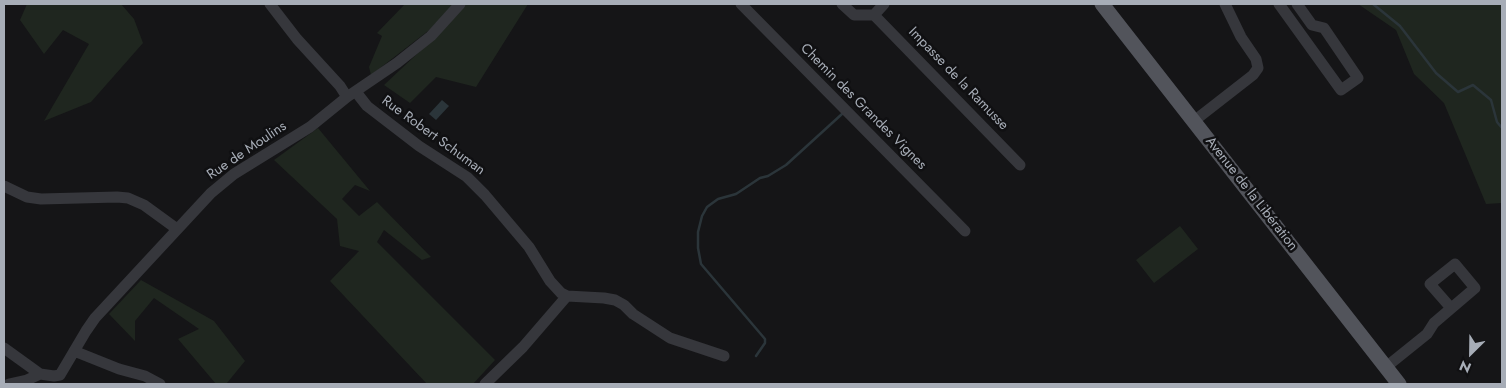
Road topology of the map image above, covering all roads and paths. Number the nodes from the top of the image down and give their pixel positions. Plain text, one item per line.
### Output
1 (270, 4) edge
2 (460, 4) edge
3 (741, 4) edge
4 (842, 4) edge
5 (884, 4) edge
6 (1102, 4) edge
7 (1225, 4) edge
8 (1279, 4) edge
9 (1297, 4) edge
10 (874, 15) junction
11 (351, 94) junction
12 (1194, 121) junction
13 (1020, 165) dead end
14 (4, 186) edge
15 (177, 229) junction
16 (965, 231) dead end
17 (567, 296) junction
18 (1451, 308) dead end
19 (4, 348) edge
20 (74, 351) junction
21 (724, 356) dead end
22 (1386, 367) junction
23 (40, 374) junction
24 (60, 380) edge
25 (9, 384) edge
26 (160, 384) edge
27 (485, 384) edge
28 (1399, 384) edge

1 - 11 street, Rue Robert Schuman
2 - 11 street, Rue de Moulins
3 - 16 street, Chemin des Grandes Vignes
4 - 10 street
5 - 10 street
6 - 12 main road, Avenue de la Libération
7 - 12 street
8 - 9 street
10 - 13 street, Impasse de la Ramusse
11 - 15 street, Rue de Moulins
11 - 17 street, Rue Robert Schuman
12 - 22 main road, Avenue de la Libération
14 - 15 street
15 - 20 street, Rue de Moulins
17 - 21 street
17 - 27 street
18 - 22 street
19 - 23 street
20 - 24 street, Rue de Moulins
20 - 26 street
22 - 28 main road, Avenue de la Libération
23 - 24 street
23 - 25 street

